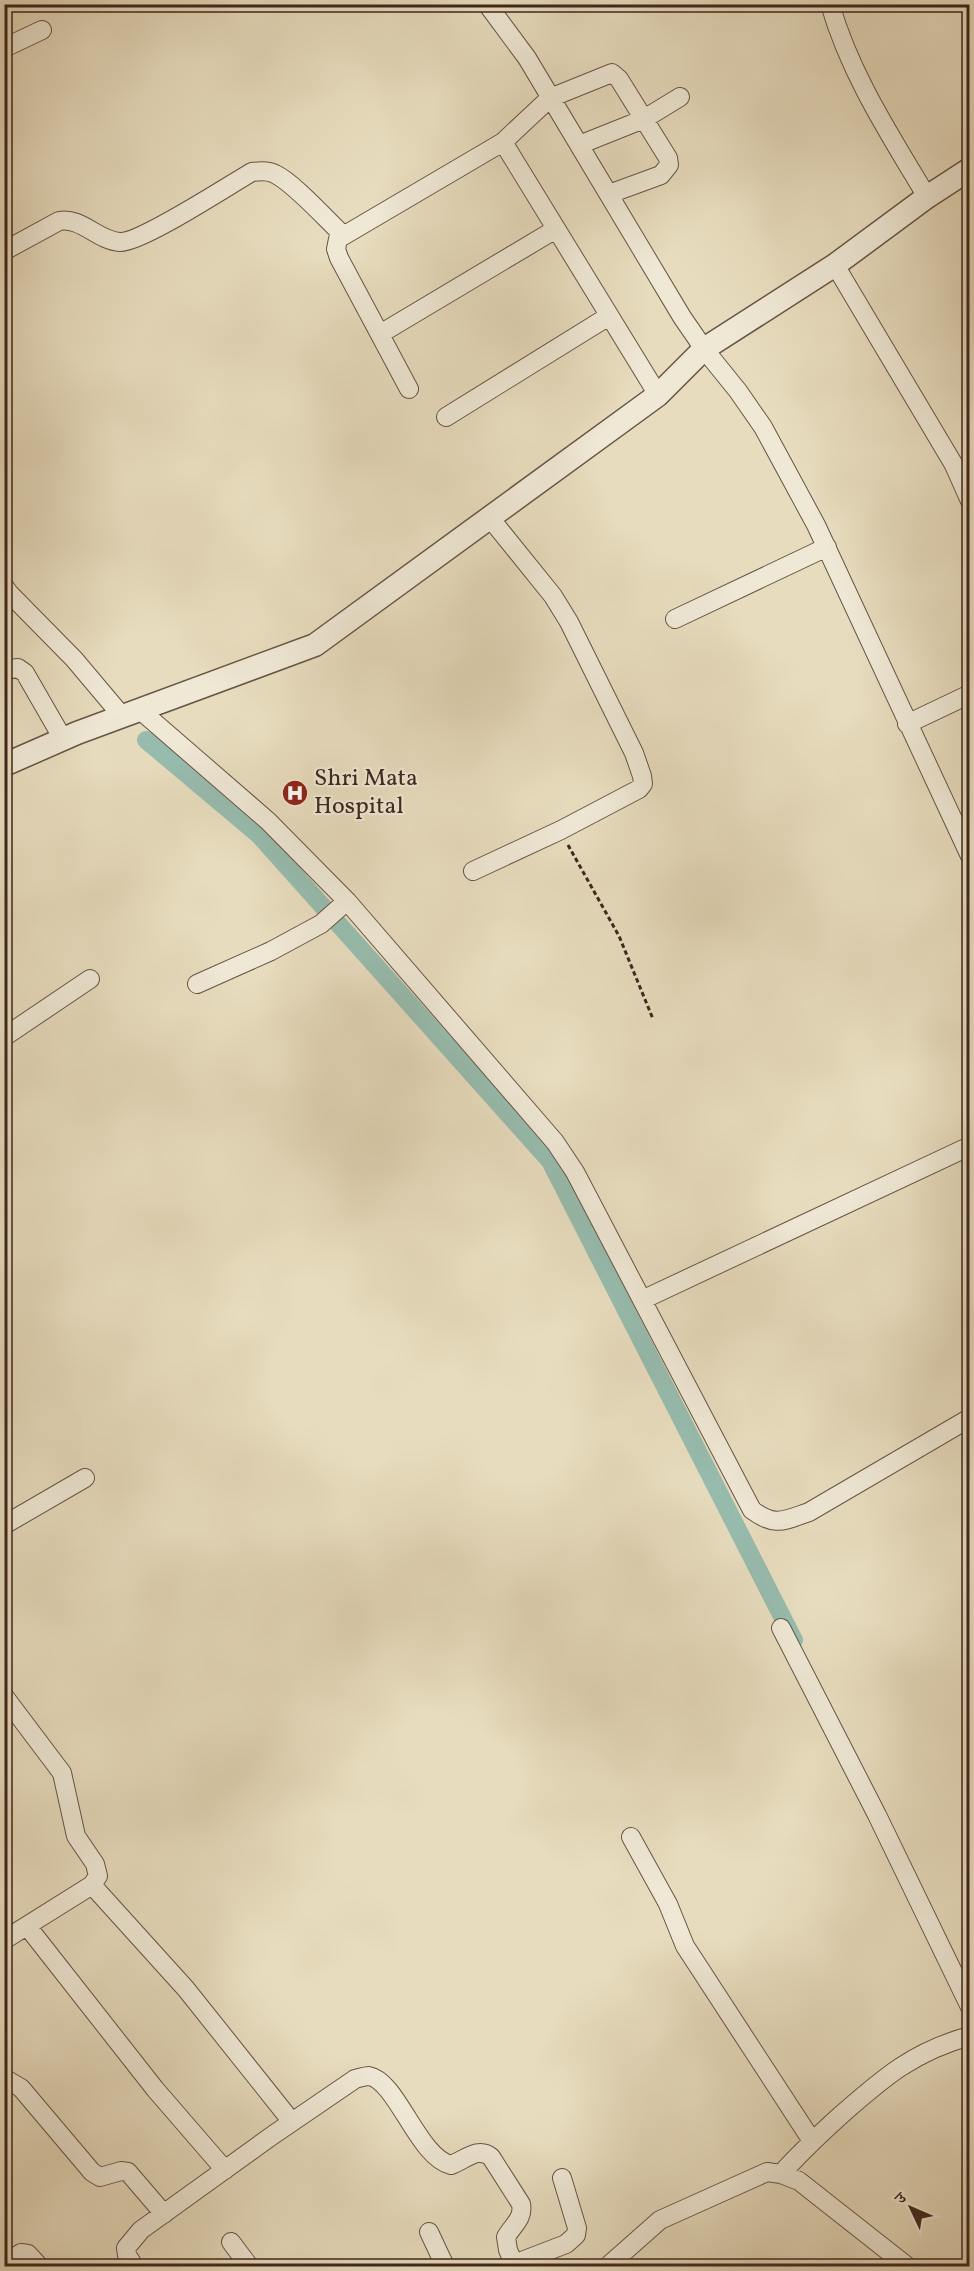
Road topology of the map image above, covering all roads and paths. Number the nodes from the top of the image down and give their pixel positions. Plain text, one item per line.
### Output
1 (487, 4) edge
2 (830, 4) edge
3 (42, 30) dead end
4 (4, 48) edge
5 (680, 97) dead end
6 (550, 98) junction
7 (644, 119) junction
8 (503, 142) junction
9 (579, 146) junction
10 (969, 169) edge
11 (609, 194) junction
12 (927, 197) junction
13 (556, 229) junction
14 (343, 235) junction
15 (4, 251) edge
16 (835, 265) junction
17 (609, 316) junction
18 (380, 334) junction
19 (704, 350) junction
20 (409, 389) dead end
21 (658, 395) junction
22 (446, 417) dead end
23 (969, 501) edge
24 (490, 518) junction
25 (827, 548) junction
26 (4, 586) edge
27 (675, 619) dead end
28 (4, 670) edge
29 (969, 694) edge
30 (131, 713) junction
31 (907, 724) junction
32 (63, 739) junction
33 (4, 765) edge
34 (561, 830) junction
35 (969, 856) edge
36 (473, 871) dead end
37 (345, 903) junction
38 (90, 979) dead end
39 (197, 984) dead end
40 (653, 1019) dead end
41 (4, 1037) edge
42 (969, 1146) edge
43 (642, 1300) junction
44 (969, 1418) edge
45 (85, 1478) dead end
46 (4, 1525) edge
47 (781, 1628) dead end
48 (4, 1695) edge
49 (631, 1837) dead end
50 (92, 1885) junction
51 (27, 1926) junction
52 (4, 1940) edge
53 (969, 2007) edge
54 (969, 2036) edge
55 (4, 2078) edge
56 (292, 2122) junction
57 (812, 2141) junction
58 (225, 2170) junction
59 (781, 2174) junction
60 (562, 2178) dead end
61 (164, 2214) junction
62 (429, 2232) dead end
63 (231, 2242) dead end
64 (4, 2264) edge
65 (514, 2265) edge
66 (39, 2266) edge
67 (134, 2266) edge
68 (249, 2266) edge
69 (445, 2266) edge
70 (608, 2266) edge
71 (907, 2266) edge

1 - 6 street
2 - 12 street
3 - 4 street
5 - 7 street
6 - 7 street
6 - 8 street
6 - 9 street
7 - 9 street
7 - 11 street
8 - 13 street
8 - 14 street
9 - 11 street
10 - 12 street
11 - 19 street
12 - 16 street
13 - 17 street
13 - 18 street
14 - 15 street
14 - 18 street
16 - 19 street
16 - 23 street
17 - 21 street
17 - 22 street
18 - 20 street
19 - 21 street
19 - 25 street
21 - 24 street
24 - 30 street
24 - 34 street
25 - 27 street
25 - 31 street
26 - 30 street
28 - 32 street
29 - 31 street
30 - 32 street
30 - 37 street
31 - 35 street
32 - 33 street
34 - 36 street
34 - 40 path
37 - 39 street
37 - 43 street
38 - 41 street
42 - 43 street
43 - 44 street
45 - 46 street
47 - 53 street
48 - 50 street
49 - 57 street
50 - 51 street
50 - 56 street
51 - 52 street
51 - 58 street
54 - 57 street
55 - 61 street
56 - 58 street
56 - 65 street
57 - 59 street
58 - 61 street
59 - 70 street
59 - 71 street
60 - 65 street
61 - 67 street
62 - 69 street
63 - 68 street
64 - 66 street

